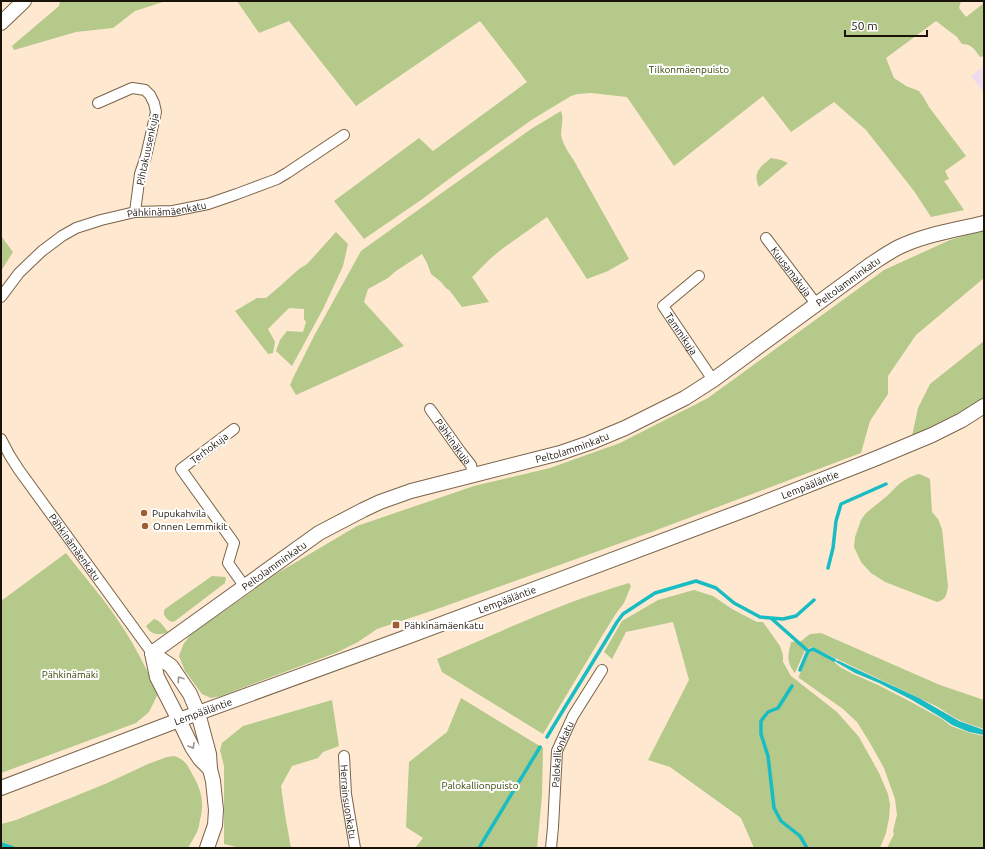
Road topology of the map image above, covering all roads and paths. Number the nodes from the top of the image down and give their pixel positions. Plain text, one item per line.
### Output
1 (24, 1) edge
2 (1, 23) edge
3 (98, 103) dead end
4 (344, 135) dead end
5 (134, 212) junction
6 (984, 223) edge
7 (766, 238) dead end
8 (699, 276) dead end
9 (1, 297) edge
10 (817, 305) junction
11 (713, 380) junction
12 (984, 406) edge
13 (430, 409) dead end
14 (234, 429) dead end
15 (1, 439) edge
16 (473, 476) junction
17 (245, 587) junction
18 (152, 653) junction
19 (602, 670) dead end
20 (198, 713) junction
21 (178, 720) junction
22 (344, 756) dead end
23 (210, 768) junction
24 (1, 788) edge
25 (209, 848) edge
26 (355, 848) edge
27 (551, 848) edge

1 - 2 street
3 - 5 street, Pihtakuusenkuja
4 - 5 street, Pähkinämäenkatu
5 - 9 street, Pähkinämäenkatu
6 - 10 street, Peltolamminkatu
7 - 10 street, Kuusamakuja
8 - 11 street, Tammikuja
10 - 11 street, Peltolamminkatu
11 - 16 street, Peltolamminkatu
12 - 20 street, Lempääläntie
13 - 16 street, Pähkinäkuja
14 - 17 street, Terhokuja
15 - 18 street, Pähkinämäenkatu
16 - 17 street, Peltolamminkatu
17 - 18 street, Peltolamminkatu
20 -> 18 street, Pähkinämäenkatu
18 - 21 street, Pähkinämäenkatu
19 - 27 street, Palokallionkatu
20 - 21 street, Lempääläntie
20 - 23 street
21 -> 23 street
21 - 24 street, Lempääläntie
22 - 26 street, Herrainsuonkatu
23 - 25 street

